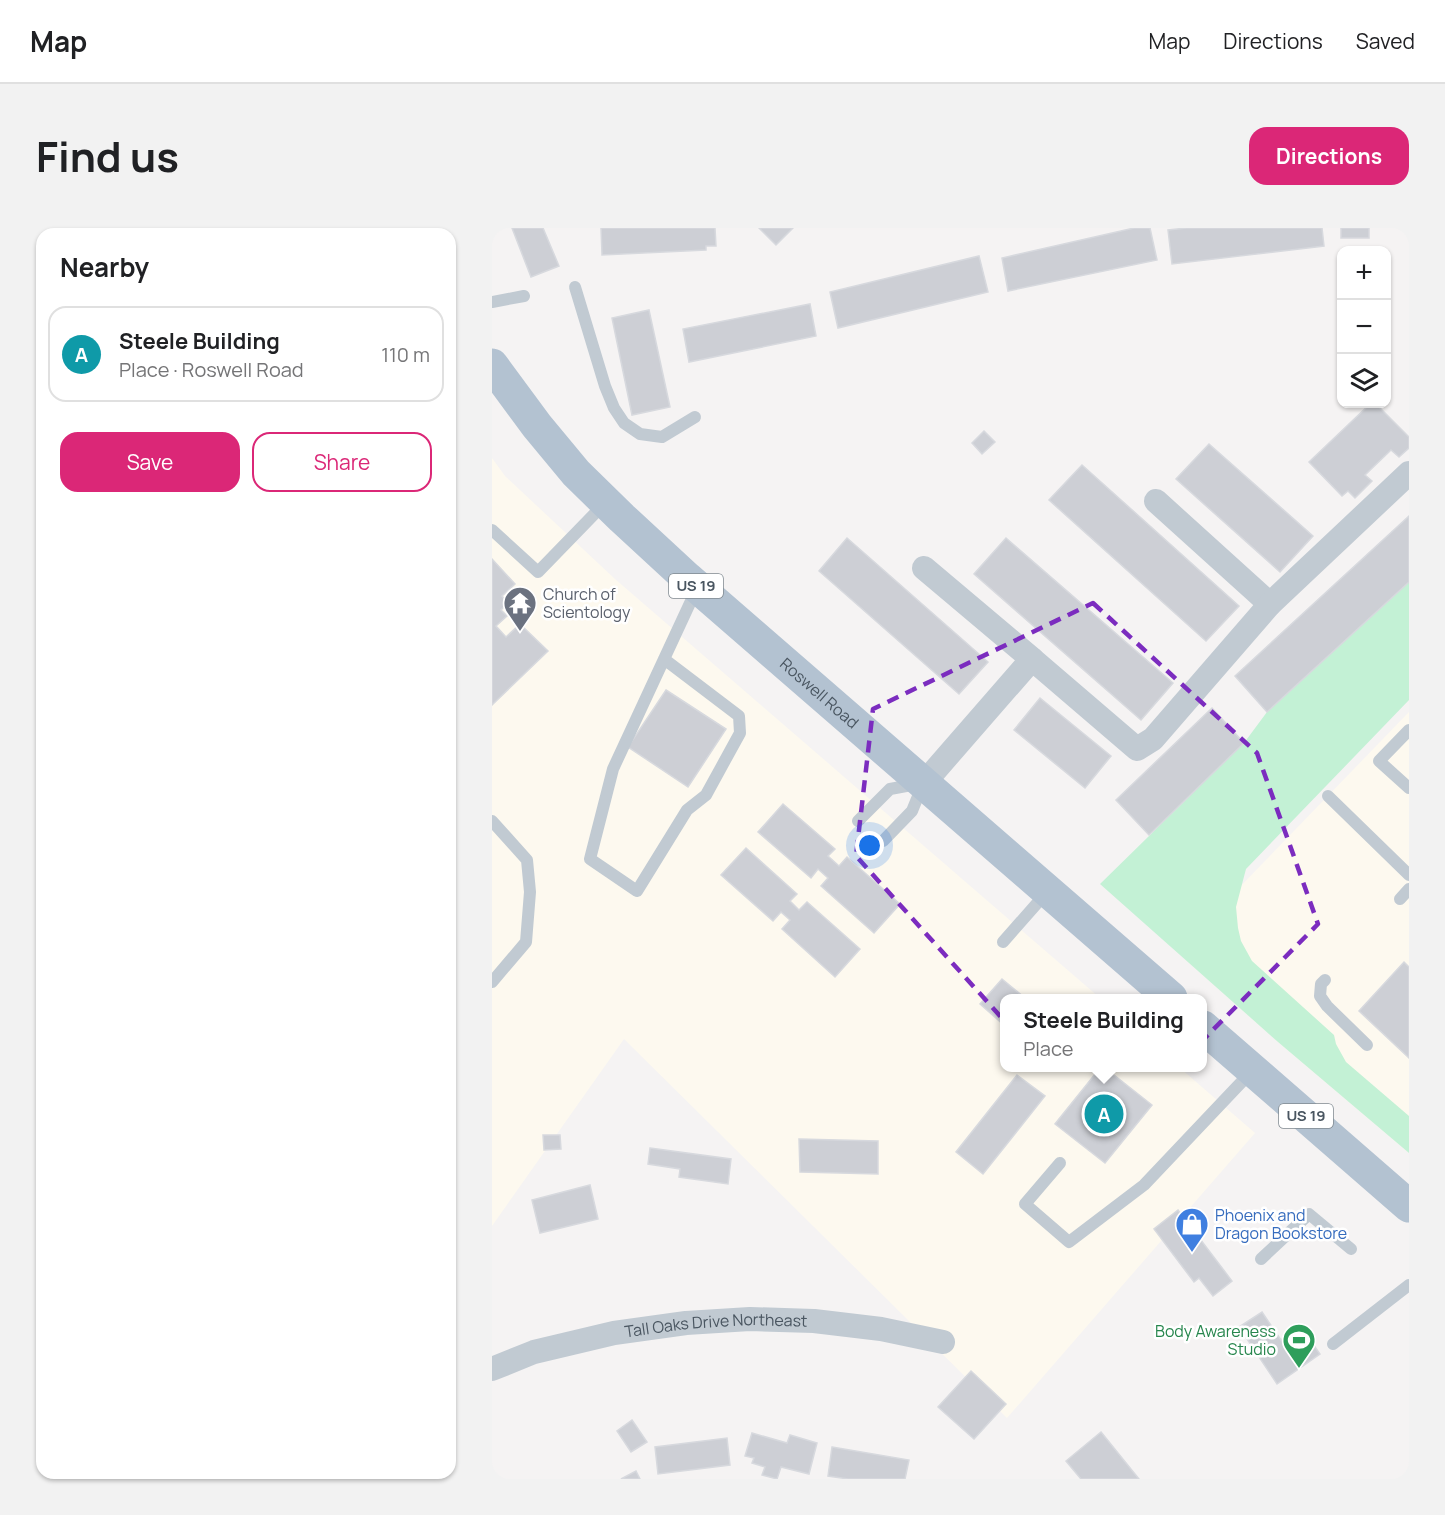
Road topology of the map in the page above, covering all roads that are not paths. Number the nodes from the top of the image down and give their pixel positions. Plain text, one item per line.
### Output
1 (575, 286) dead end
2 (524, 296) dead end
3 (492, 302) edge
4 (492, 366) edge
5 (695, 417) dead end
6 (1409, 473) edge
7 (1156, 501) dead end
8 (606, 502) junction
9 (492, 530) edge
10 (924, 568) dead end
11 (698, 587) junction
12 (1270, 604) junction
13 (664, 659) junction
14 (1032, 659) junction
15 (1409, 730) edge
16 (924, 783) junction
17 (1409, 788) edge
18 (1328, 796) dead end
19 (492, 821) edge
20 (858, 821) dead end
21 (883, 841) dead end
22 (1409, 875) edge
23 (1409, 890) edge
24 (1047, 891) junction
25 (1400, 899) dead end
26 (1003, 942) dead end
27 (1325, 980) dead end
28 (492, 982) edge
29 (1165, 994) edge
30 (1207, 1030) edge
31 (1367, 1045) dead end
32 (1253, 1070) junction
33 (1060, 1163) dead end
34 (1409, 1206) edge
35 (1351, 1249) dead end
36 (1261, 1259) dead end
37 (1409, 1285) edge
38 (943, 1342) dead end
39 (1334, 1344) dead end
40 (492, 1369) edge

1 - 5 lane
2 - 3 lane
4 - 8 main road, Roswell Road / US 19
6 - 12 street
7 - 12 street
8 - 9 lane
8 - 11 main road, Roswell Road / US 19
10 - 14 street
11 - 13 lane
11 - 16 main road, Roswell Road / US 19
12 - 14 street
13 - 13 lane
14 - 16 street
15 - 17 lane
16 - 20 lane
16 - 21 lane
16 - 24 main road, Roswell Road / US 19
18 - 22 lane
19 - 28 lane
23 - 25 lane
24 - 26 lane
24 - 29 main road, Roswell Road / US 19
27 - 31 lane
30 - 32 main road, US 19
32 - 33 lane
32 - 34 main road, US 19
35 - 36 lane
37 - 39 lane
38 - 40 street, Tall Oaks Drive Northeast

